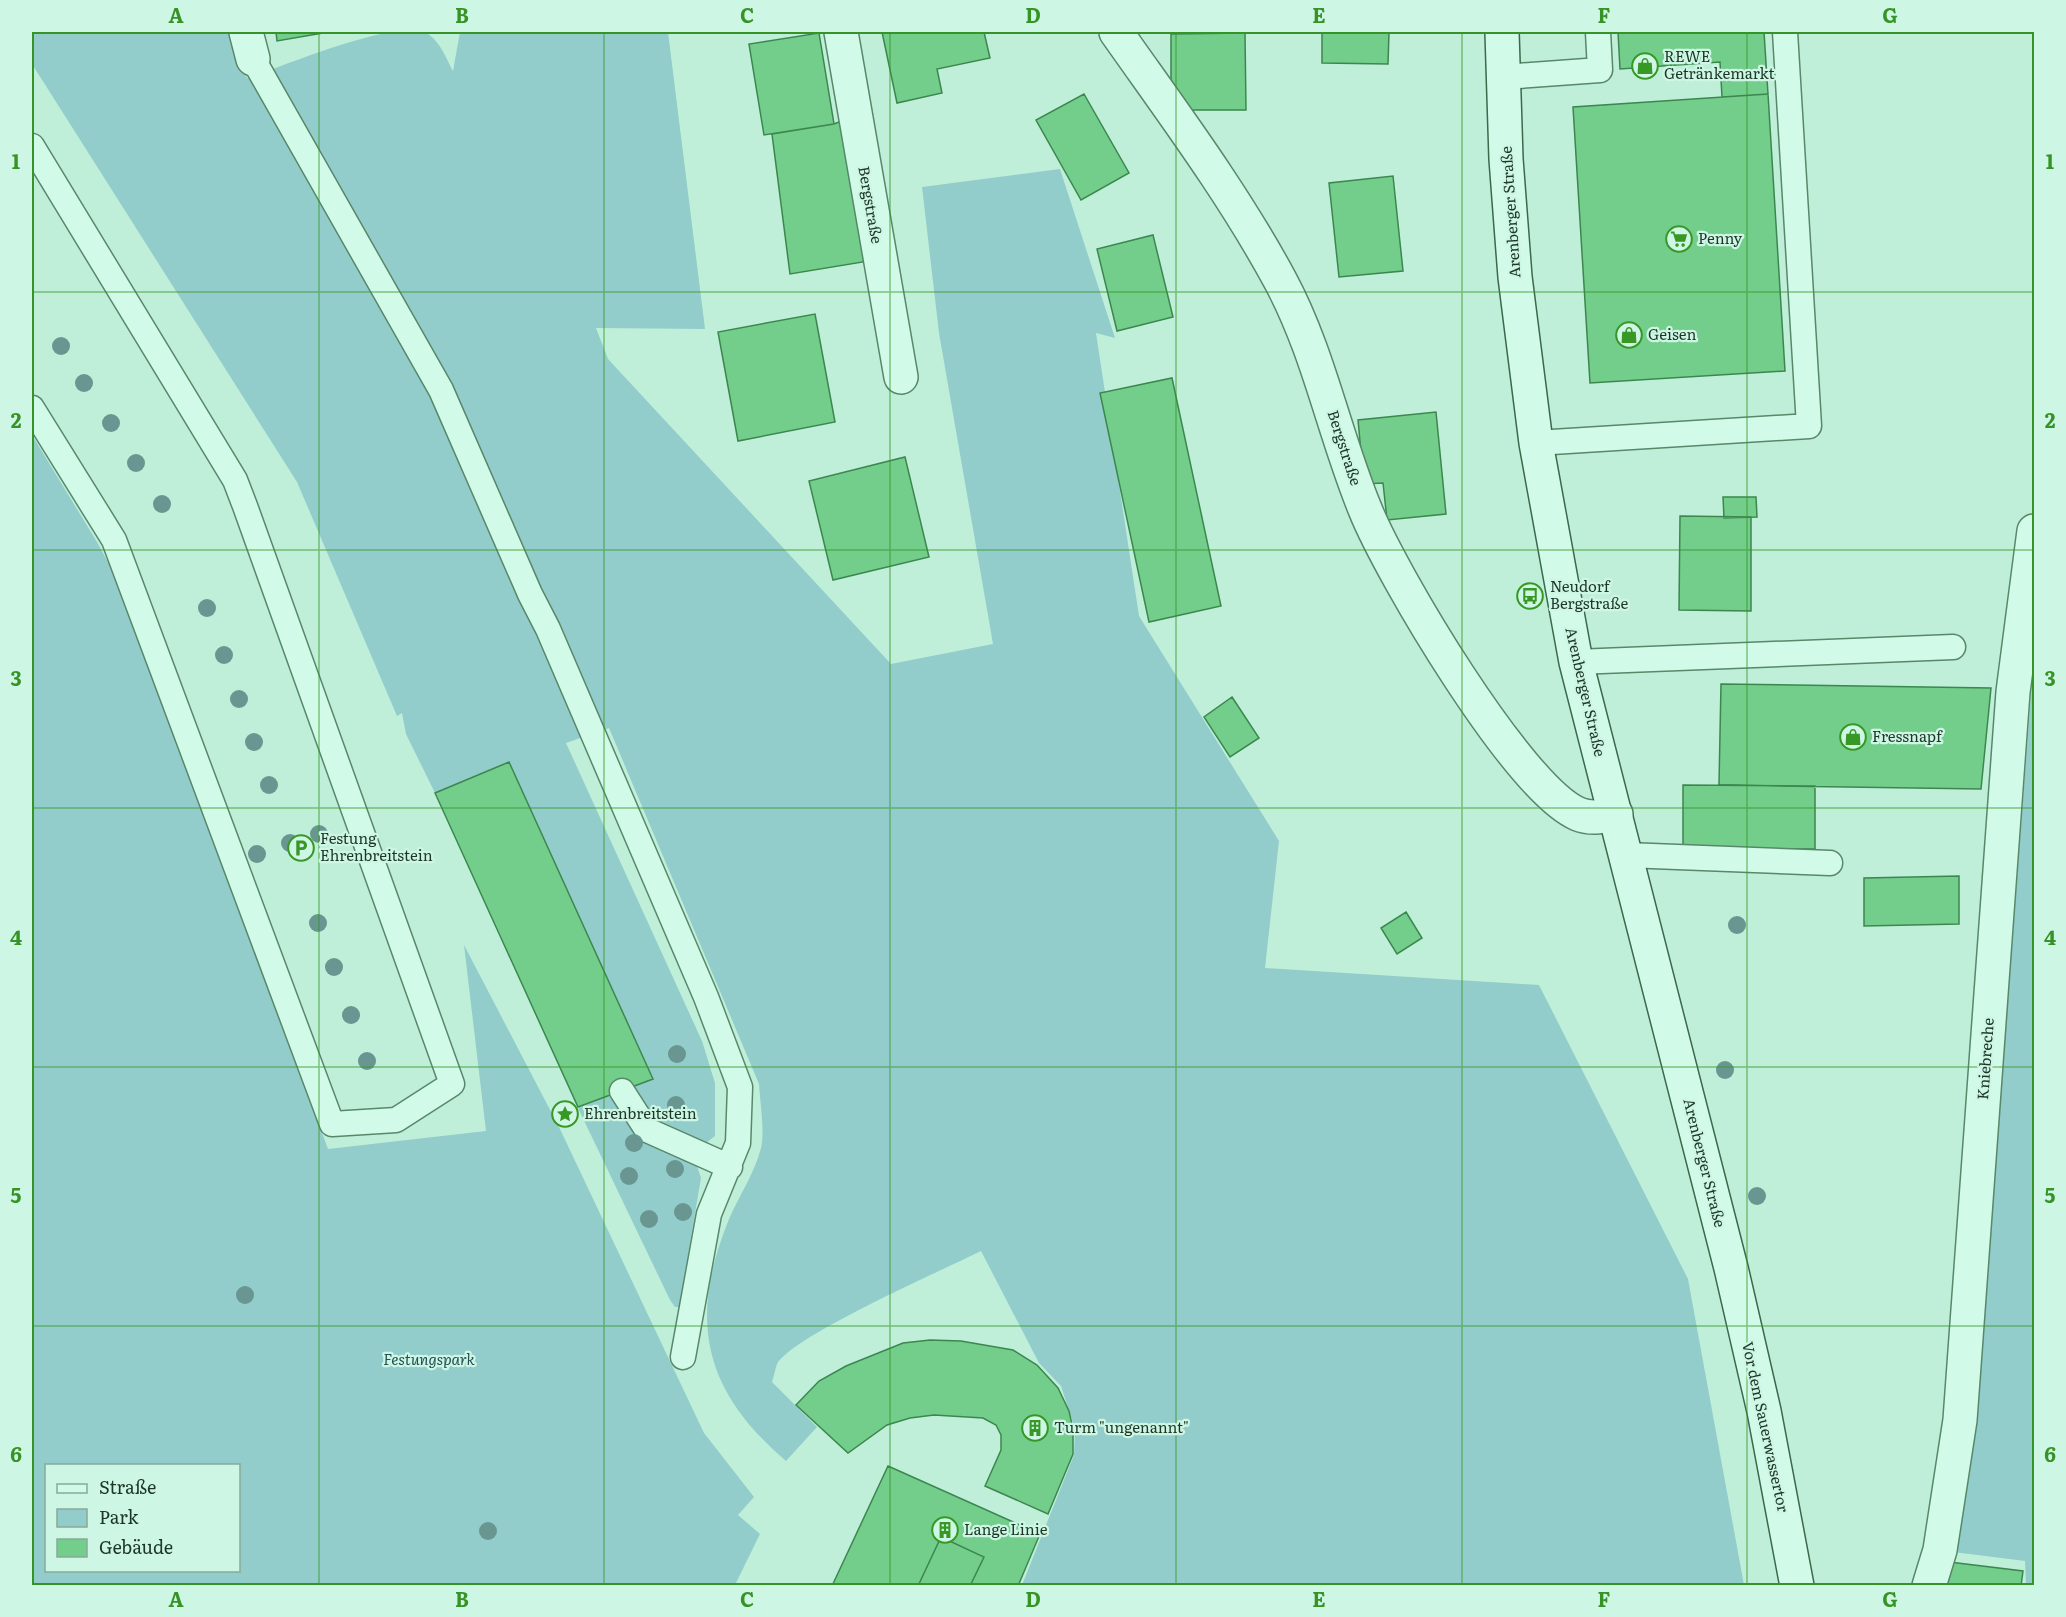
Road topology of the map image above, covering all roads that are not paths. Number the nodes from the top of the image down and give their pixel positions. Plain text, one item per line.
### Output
1 (841, 32) edge
2 (1116, 32) edge
3 (1502, 32) edge
4 (1598, 32) edge
5 (1785, 32) edge
6 (250, 45) edge
7 (1504, 77) junction
8 (32, 147) edge
9 (901, 377) dead end
10 (32, 408) edge
11 (1536, 443) junction
12 (2034, 531) edge
13 (1953, 647) dead end
14 (1576, 662) junction
15 (1616, 814) junction
16 (1626, 855) junction
17 (1830, 863) dead end
18 (622, 1091) dead end
19 (729, 1167) junction
20 (1731, 1268) joint
21 (683, 1357) dead end
22 (1797, 1586) edge
23 (1929, 1586) edge

1 - 9 street, Bergstraße
2 - 15 street, Bergstraße
3 - 7 street, Arenberger Straße
4 - 7 lane
5 - 11 lane
6 - 19 lane
7 - 11 street, Arenberger Straße
8 - 10 lane
11 - 14 street, Arenberger Straße
12 - 23 street, Kniebreche
13 - 14 lane
14 - 15 street, Arenberger Straße
15 - 16 street, Arenberger Straße
16 - 17 lane
16 - 20 street, Arenberger Straße
18 - 19 lane
19 - 21 lane
20 - 22 street, Vor dem Sauerwassertor

